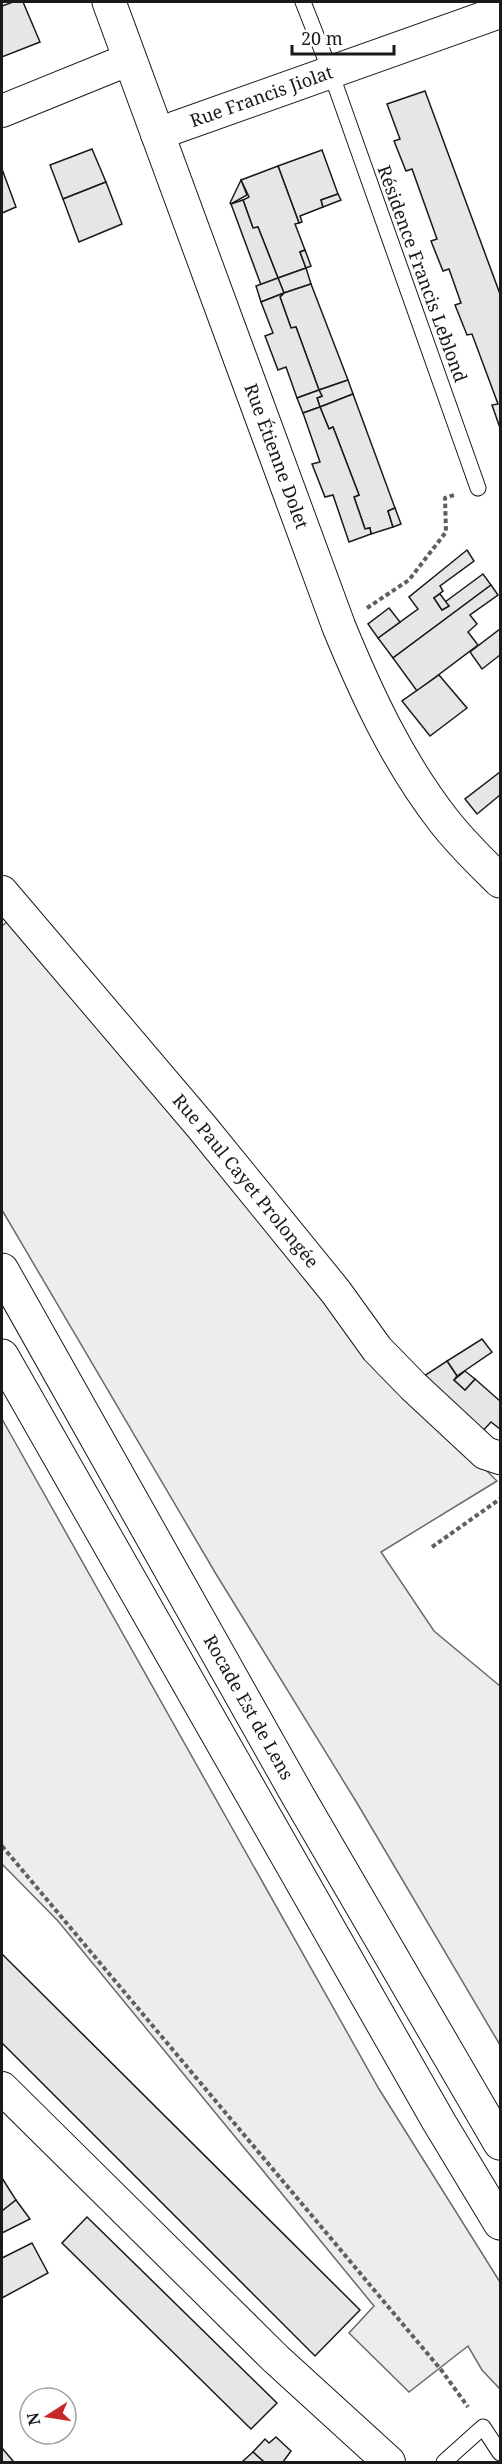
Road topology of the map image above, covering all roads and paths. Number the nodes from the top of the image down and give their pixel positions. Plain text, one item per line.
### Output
1 (109, 2) edge
2 (303, 2) edge
3 (501, 12) edge
4 (130, 58) junction
5 (331, 73) junction
6 (2, 111) edge
7 (158, 134) junction
8 (478, 488) joint
9 (339, 627) junction
10 (501, 881) edge
11 (2, 892) edge
12 (2, 1270) edge
13 (2, 1356) edge
14 (501, 1458) edge
15 (501, 1499) edge
16 (432, 1547) dead end
17 (2, 1846) edge
18 (2, 2088) edge
19 (501, 2143) edge
20 (501, 2223) edge
21 (483, 2427) junction
22 (501, 2453) edge
23 (389, 2463) edge
24 (444, 2463) edge

1 - 4 main road, Rue Étienne Dolet
2 - 5 lane, Résidence Francis Leblond
3 - 5 street, Rue Francis Jiolat
4 - 6 street
4 - 7 main road, Rue Étienne Dolet
5 - 7 street, Rue Francis Jiolat
5 - 8 lane, Résidence Francis Leblond
7 - 9 main road, Rue Étienne Dolet
8 - 9 path
9 - 10 main road, Rue Étienne Dolet
11 - 14 street, Rue Paul Cayet Prolongée
12 - 19 main road, Rocade Est de Lens
13 - 20 main road
15 - 16 path
17 - 21 path
18 - 23 street
21 - 22 lane
21 - 24 lane

